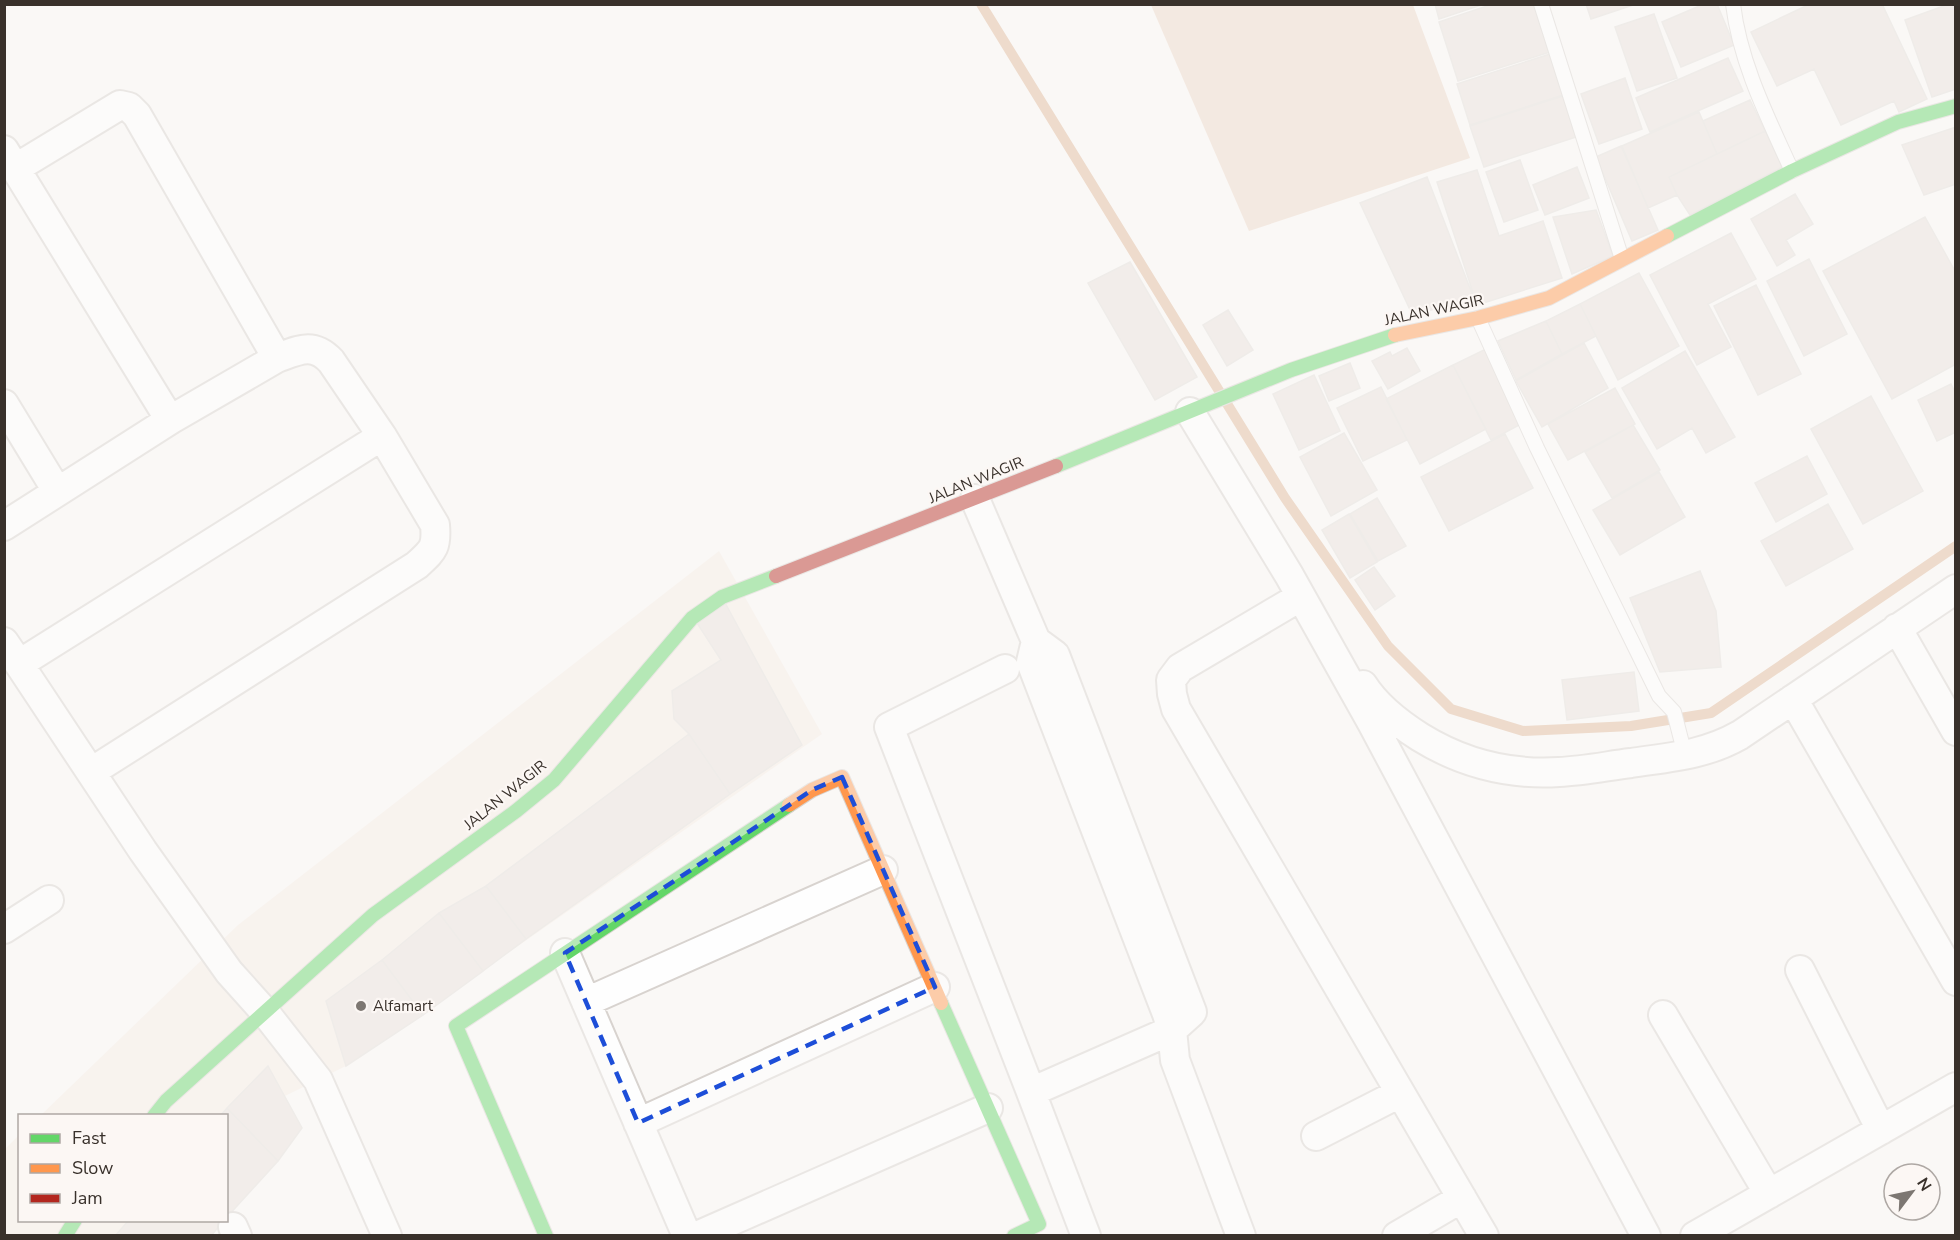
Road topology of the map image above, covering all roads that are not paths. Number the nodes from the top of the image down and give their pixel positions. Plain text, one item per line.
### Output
1 (1541, 4) edge
2 (1733, 4) edge
3 (1956, 106) edge
4 (10, 159) edge
5 (1792, 171) junction
6 (1623, 261) junction
7 (1478, 318) junction
8 (277, 358) junction
9 (4, 404) edge
10 (1195, 410) junction
11 (170, 420) junction
12 (382, 436) junction
13 (57, 491) junction
14 (975, 499) junction
15 (4, 526) edge
16 (1294, 586) junction
17 (1956, 589) edge
18 (1897, 628) junction
19 (12, 653) edge
20 (1005, 669) dead end
21 (1793, 699) junction
22 (1956, 731) edge
23 (1685, 755) junction
24 (91, 772) junction
25 (883, 870) junction
26 (49, 900) dead end
27 (4, 929) edge
28 (565, 953) junction
29 (1800, 970) dead end
30 (1956, 981) edge
31 (935, 987) junction
32 (586, 1002) junction
33 (264, 1011) junction
34 (1663, 1015) dead end
35 (1172, 1029) junction
36 (1956, 1087) edge
37 (1031, 1092) junction
38 (1400, 1092) junction
39 (988, 1108) junction
40 (156, 1114) edge
41 (638, 1123) junction
42 (1881, 1130) junction
43 (1316, 1136) dead end
44 (1769, 1194) junction
45 (1462, 1198) junction
46 (74, 1222) edge
47 (65, 1236) edge
48 (387, 1236) edge
49 (546, 1236) edge
50 (687, 1236) edge
51 (697, 1236) edge
52 (1014, 1236) edge
53 (1086, 1236) edge
54 (1241, 1236) edge
55 (1397, 1236) edge
56 (1484, 1236) edge
57 (1646, 1236) edge
58 (1695, 1236) edge

1 - 6 lane
2 - 5 lane
3 - 5 street, JALAN WAGIR
4 - 8 street
4 - 11 street
5 - 6 street, JALAN WAGIR
6 - 7 street, JALAN WAGIR
7 - 10 street, JALAN WAGIR
7 - 23 lane
8 - 11 street
8 - 12 street
9 - 13 street
10 - 14 street, JALAN WAGIR
10 - 16 street
11 - 13 street
12 - 19 street
12 - 24 street
13 - 15 street
14 - 33 street, JALAN WAGIR
14 - 35 street
16 - 23 street
16 - 38 street
16 - 57 street
17 - 18 street
18 - 21 street
18 - 22 street
19 - 24 street
20 - 37 street
21 - 23 street
21 - 30 street
24 - 33 street
25 - 28 street
25 - 31 street
25 - 32 street
26 - 27 street
28 - 32 street
28 - 49 street
29 - 42 street
31 - 39 street
31 - 41 street
32 - 41 street
33 - 40 street, JALAN WAGIR
33 - 48 street
34 - 44 street
35 - 37 street
35 - 54 street
36 - 42 street
37 - 53 street
38 - 43 street
38 - 45 street
39 - 51 street
39 - 52 street
41 - 50 street
42 - 44 street
44 - 58 street
45 - 55 street
45 - 56 street
46 - 47 street

